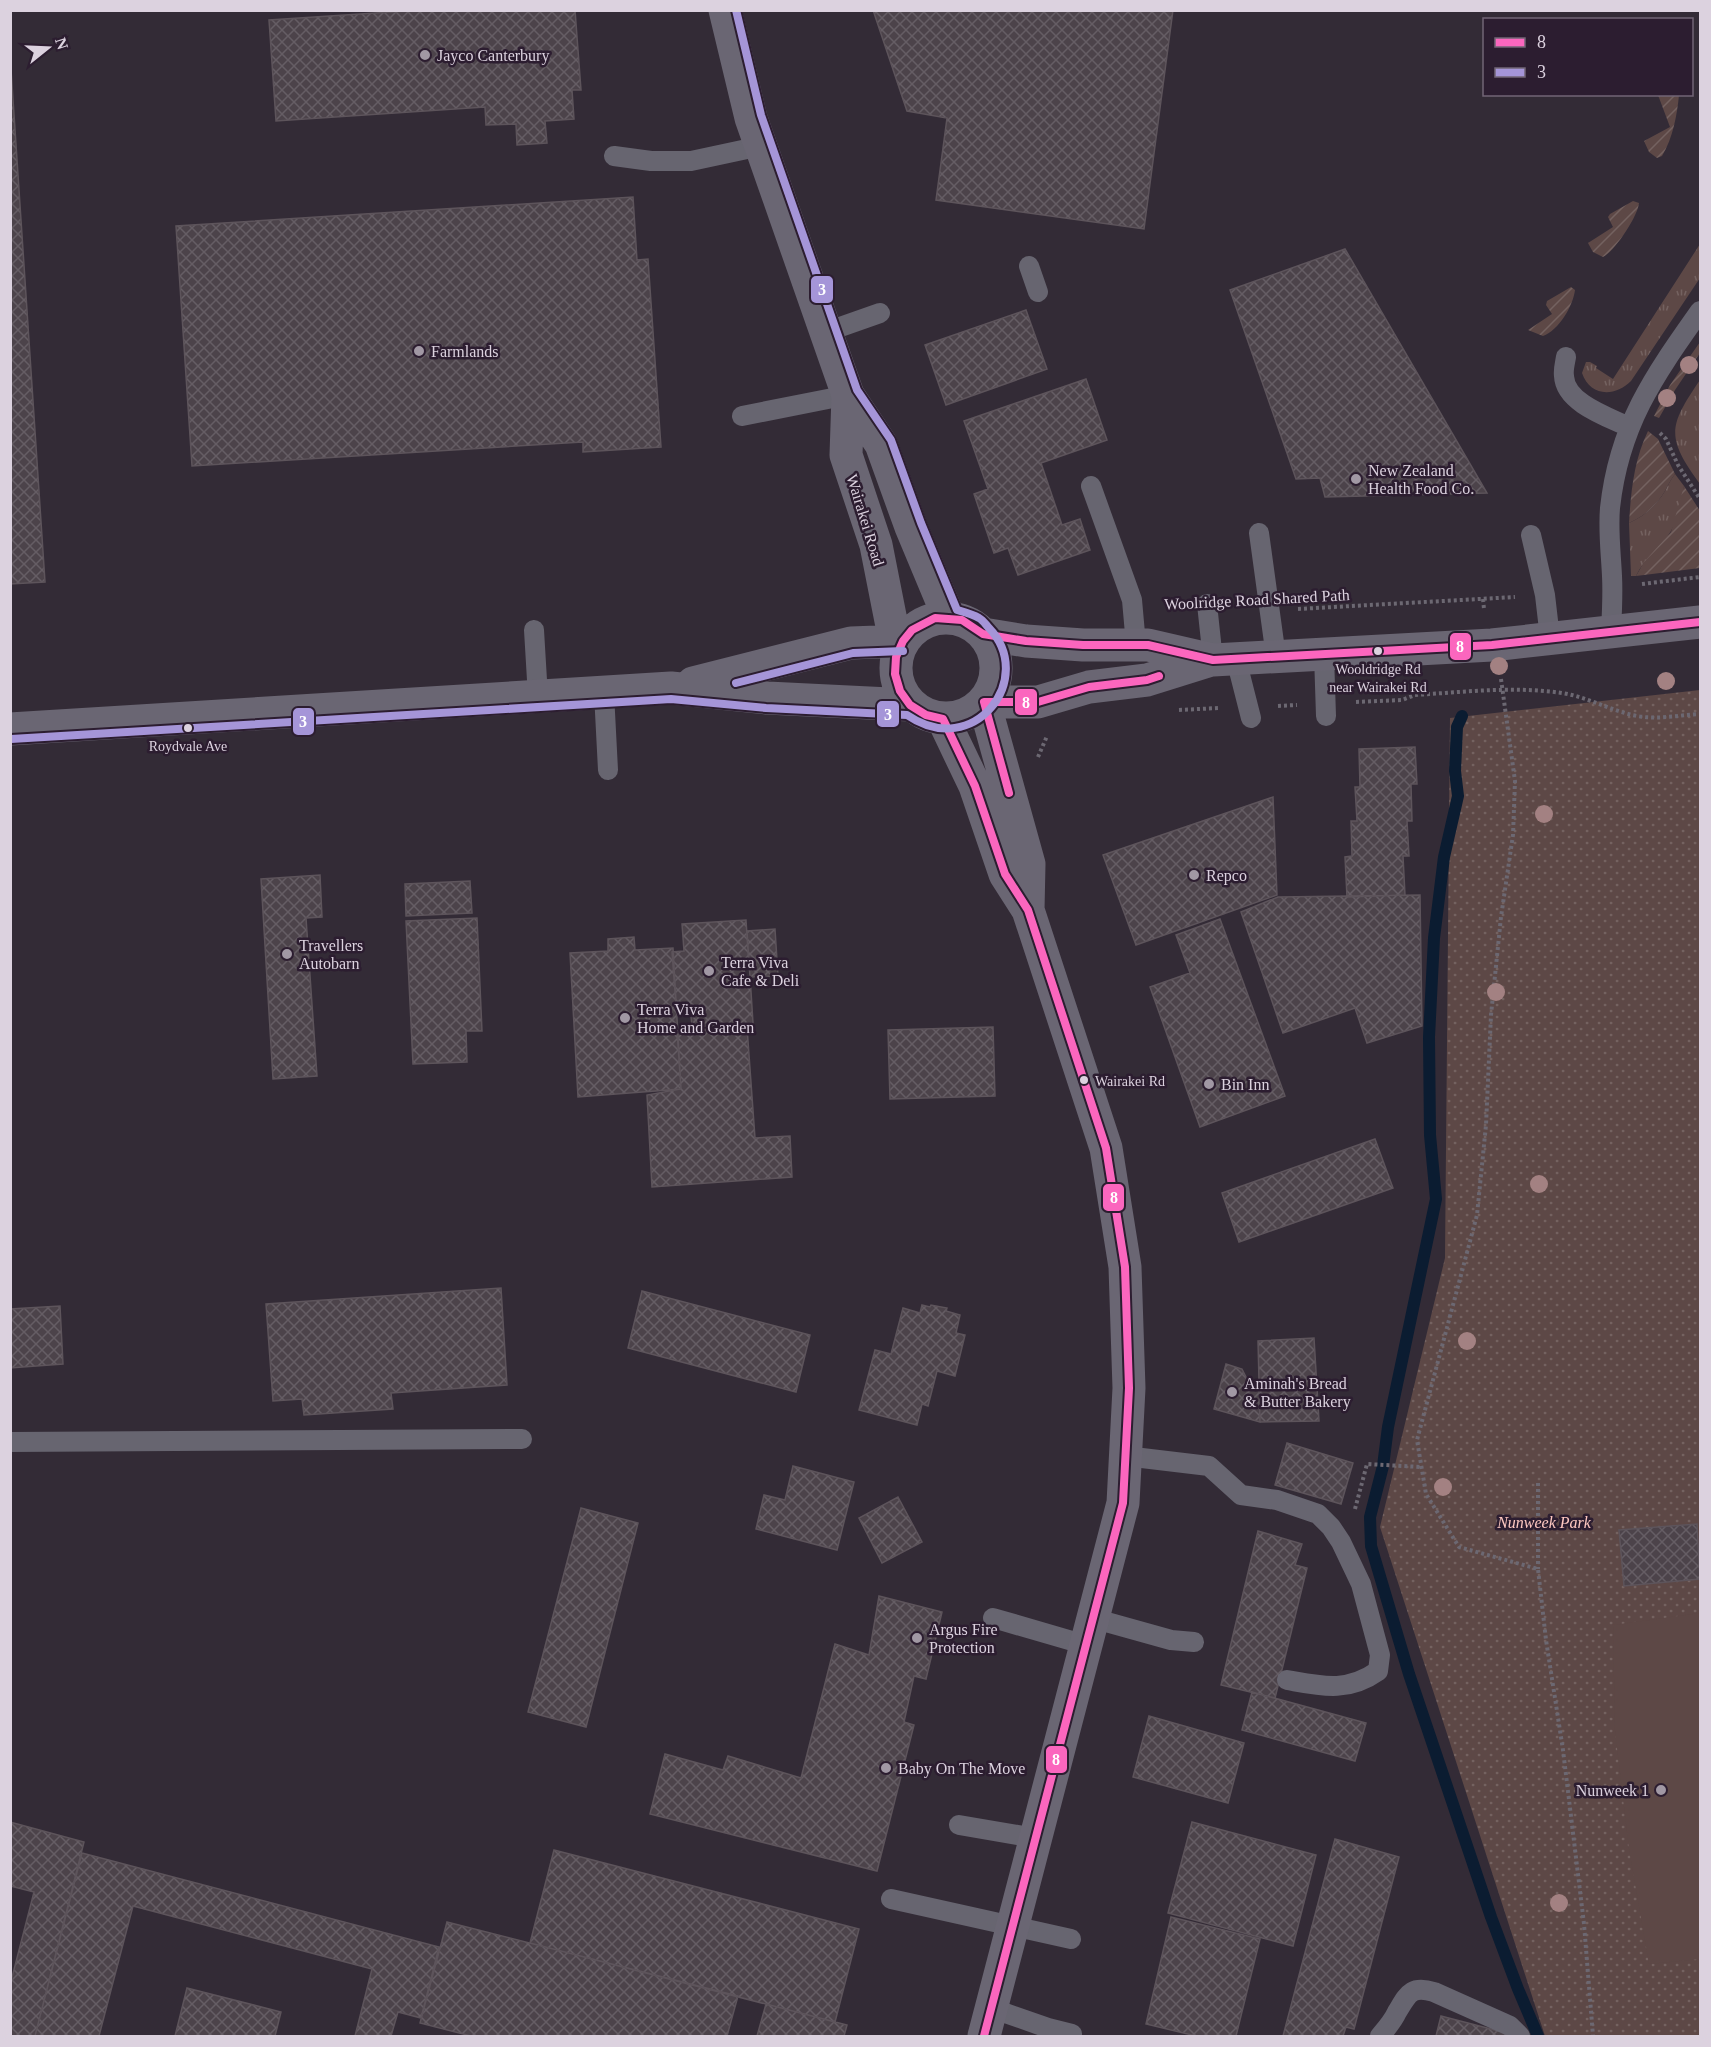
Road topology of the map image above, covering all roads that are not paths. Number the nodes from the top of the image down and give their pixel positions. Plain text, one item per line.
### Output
1 (725, 10) edge
2 (761, 146) junction
3 (614, 156) dead end
4 (1029, 266) dead end
5 (1038, 292) dead end
6 (1701, 311) edge
7 (880, 314) dead end
8 (826, 332) junction
9 (1566, 357) dead end
10 (848, 395) junction
11 (742, 416) dead end
12 (1629, 427) junction
13 (1091, 486) dead end
14 (1259, 533) dead end
15 (1531, 535) dead end
16 (1207, 604) dead end
17 (949, 618) junction
18 (1701, 622) edge
19 (534, 630) dead end
20 (1611, 631) junction
21 (983, 634) junction
22 (1550, 639) junction
23 (903, 641) junction
24 (1136, 645) junction
25 (1324, 654) junction
26 (1276, 657) junction
27 (1225, 659) junction
28 (671, 688) junction
29 (604, 693) junction
30 (538, 697) junction
31 (984, 702) junction
32 (910, 705) junction
33 (1326, 716) dead end
34 (1251, 718) dead end
35 (943, 719) junction
36 (10, 729) edge
37 (608, 770) dead end
38 (1028, 910) junction
39 (522, 1438) dead end
40 (10, 1442) edge
41 (1125, 1456) junction
42 (993, 1618) dead end
43 (1089, 1631) junction
44 (1194, 1642) dead end
45 (1287, 1680) dead end
46 (959, 1825) dead end
47 (1035, 1838) junction
48 (891, 1899) dead end
49 (1012, 1927) junction
50 (1071, 1939) dead end
51 (988, 2022) edge
52 (1072, 2034) dead end
53 (1380, 2037) edge
54 (1520, 2037) edge

1 - 2 street, Wairakei Road
2 - 3 lane
2 - 8 street, Wairakei Road
4 - 5 lane
6 - 12 lane
7 - 8 lane
8 - 10 street, Wairakei Road
9 - 12 lane
10 - 11 lane
10 - 17 street, Wairakei Road
10 - 23 street, Wairakei Road
12 - 20 lane
13 - 24 lane
14 - 26 lane
15 - 22 lane
16 - 27 lane
17 - 21 street
17 - 23 street
18 - 20 street
19 - 30 lane
20 - 22 street
21 - 24 street
21 - 31 street
22 - 25 street
23 - 28 street
23 - 32 street
24 - 27 street
25 - 26 street
25 - 33 lane
26 - 27 street
27 - 31 street
27 - 34 lane
28 - 29 street
28 - 32 street
29 - 30 street
29 - 37 lane
30 - 36 street
31 - 35 street
31 - 38 street
32 - 35 street
35 - 38 street
38 - 41 street
39 - 40 lane
41 - 43 street
41 - 45 lane
42 - 43 lane
43 - 44 lane
43 - 47 street
46 - 47 lane
47 - 49 street
48 - 49 lane
49 - 50 lane
49 - 51 street
51 - 52 lane
53 - 54 lane

